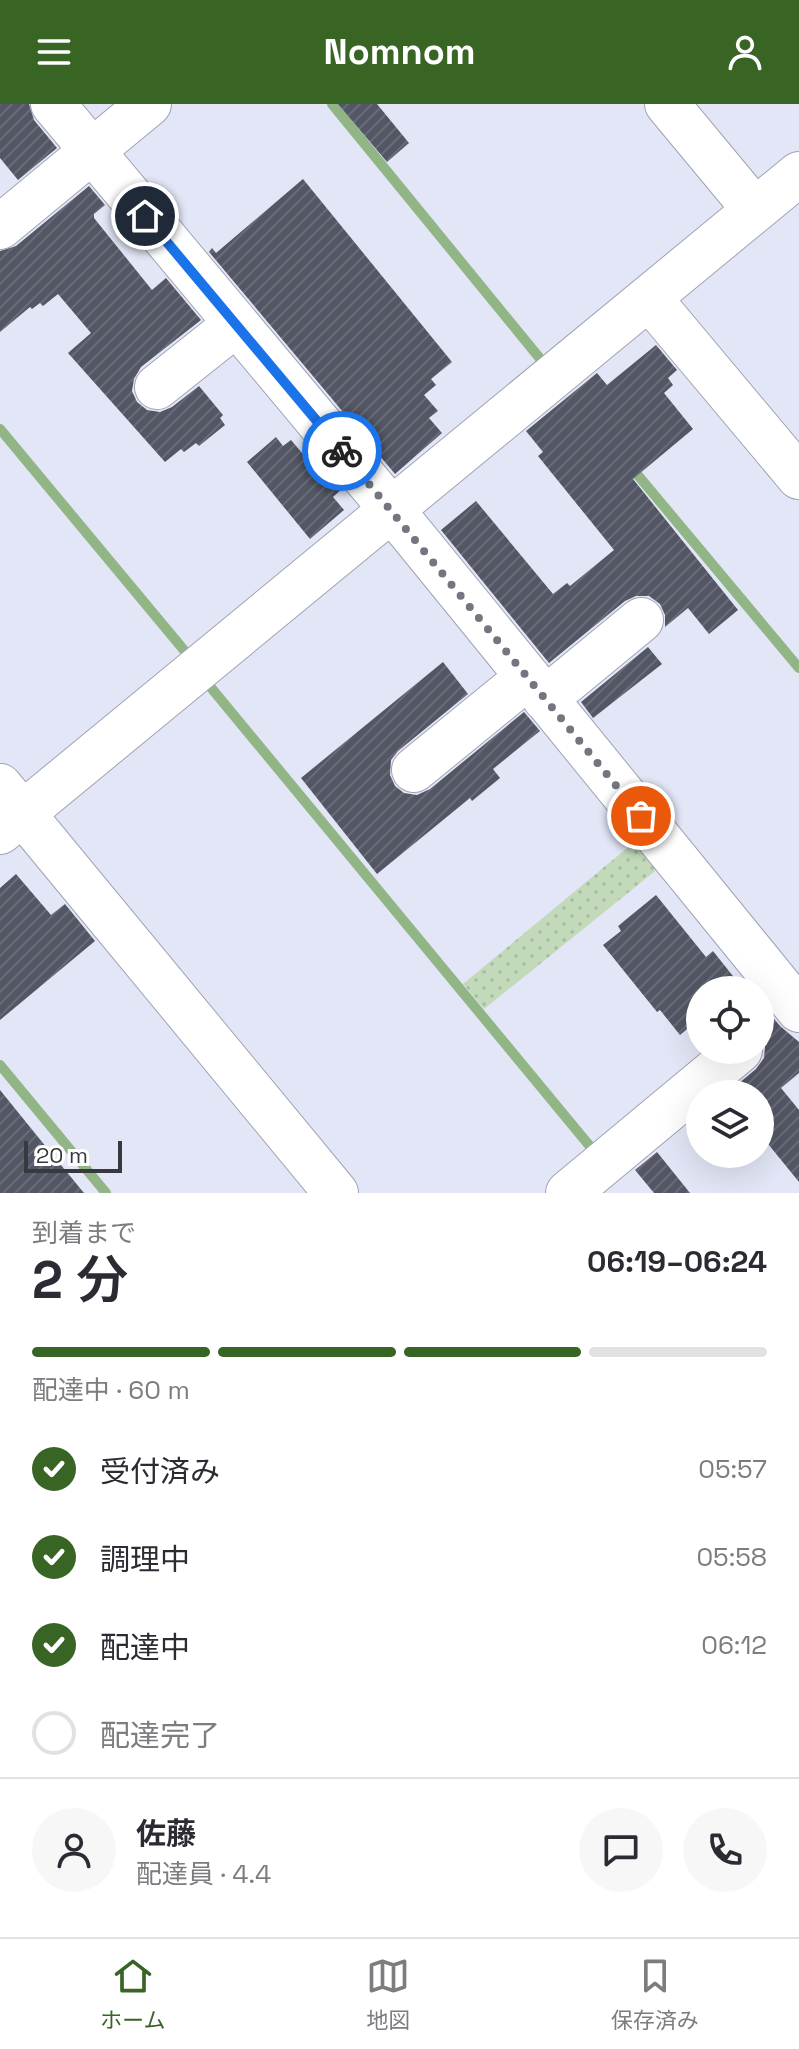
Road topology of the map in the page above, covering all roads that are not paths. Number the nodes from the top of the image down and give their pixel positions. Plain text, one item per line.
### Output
1 (53, 104) edge
2 (149, 104) edge
3 (667, 104) edge
4 (92, 151) junction
5 (799, 174) edge
6 (755, 210) junction
7 (0, 227) edge
8 (649, 298) junction
9 (235, 325) junction
10 (157, 387) dead end
11 (799, 477) edge
12 (392, 510) junction
13 (641, 620) dead end
14 (537, 688) junction
15 (414, 770) dead end
16 (8, 811) edge
17 (798, 1005) edge
18 (774, 1023) edge
19 (725, 1064) edge
20 (596, 1185) edge
21 (336, 1193) edge

1 - 4 street
2 - 4 street
3 - 6 street
4 - 7 street
4 - 9 street
5 - 6 street
6 - 8 street
8 - 11 street
8 - 12 street
9 - 10 street
9 - 12 street
12 - 14 street
12 - 16 street
13 - 14 street
14 - 15 street
14 - 17 street
16 - 21 street
17 - 18 street
19 - 20 street

